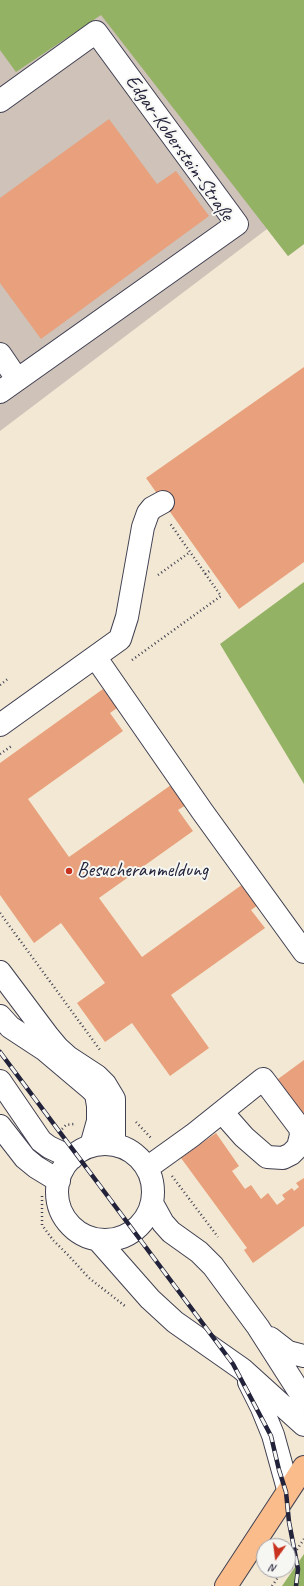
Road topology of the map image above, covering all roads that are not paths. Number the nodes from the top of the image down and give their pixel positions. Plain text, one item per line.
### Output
1 (0, 101) edge
2 (0, 354) edge
3 (17, 379) junction
4 (0, 392) edge
5 (160, 504) road end
6 (96, 658) junction
7 (0, 725) edge
8 (304, 952) edge
9 (0, 972) edge
10 (0, 1016) edge
11 (0, 1081) edge
12 (222, 1112) dead end
13 (0, 1126) edge
14 (114, 1145) junction
15 (91, 1146) junction
16 (72, 1158) junction
17 (153, 1163) junction
18 (58, 1181) junction
19 (152, 1203) junction
20 (98, 1240) junction
21 (258, 1327) junction
22 (304, 1356) edge
23 (242, 1369) junction
24 (304, 1399) edge
25 (304, 1425) edge
26 (304, 1467) edge
27 (288, 1489) junction
28 (226, 1586) edge

1 - 3 lane, Edgar-Koberstein-Straße
2 - 3 lane
3 - 4 lane, Edgar-Koberstein-Straße
5 - 6 lane
6 - 7 lane
6 - 8 lane
9 - 14 lane
10 - 15 lane
11 - 16 lane
12 - 17 lane
13 - 18 lane
14 - 15 lane
14 - 17 lane
15 - 16 lane
16 - 18 lane
17 - 19 lane
18 - 20 lane
19 - 20 lane
19 - 21 lane
20 - 23 lane
21 - 22 lane
21 - 24 lane
23 - 25 lane
23 - 27 lane
26 - 27 main road
27 - 28 main road

